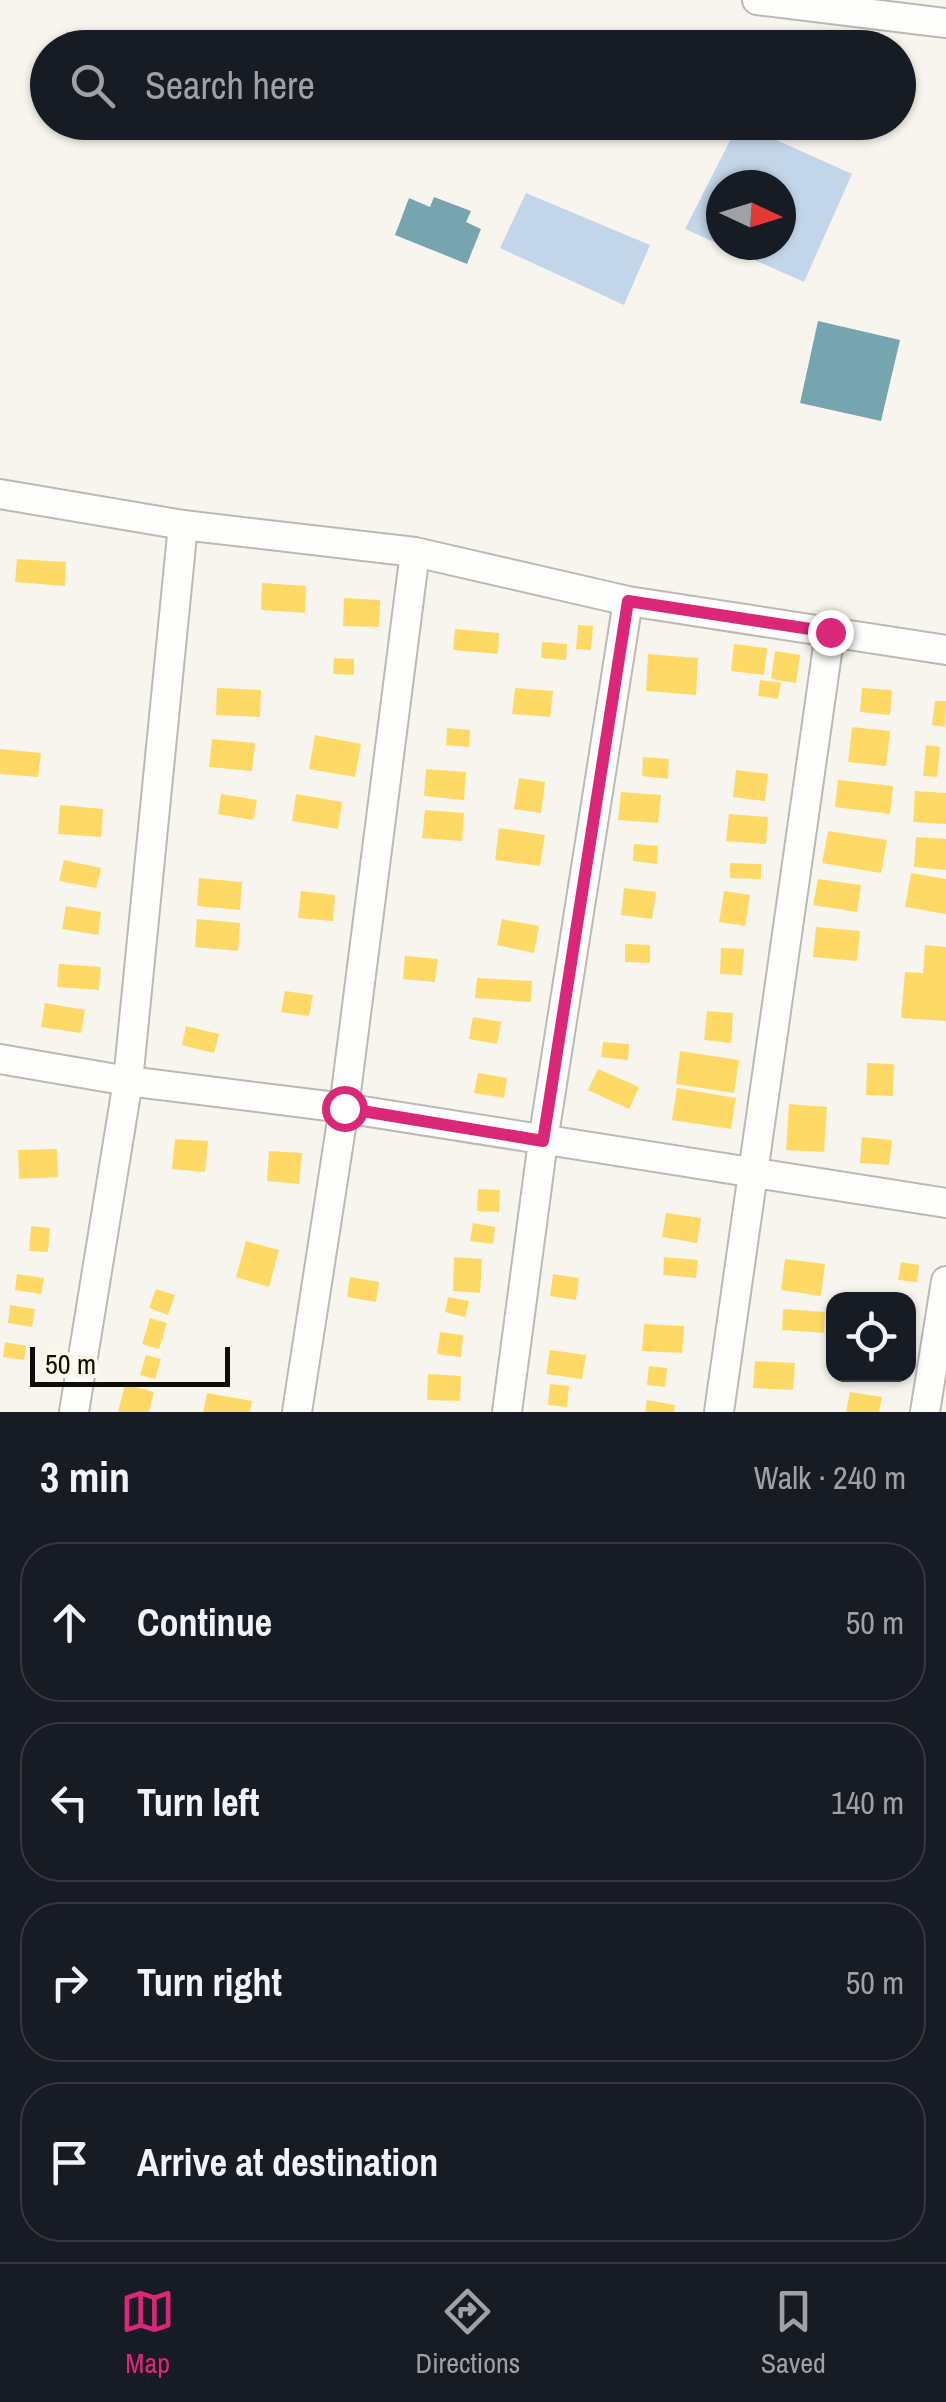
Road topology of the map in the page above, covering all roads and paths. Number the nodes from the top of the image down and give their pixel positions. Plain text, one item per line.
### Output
1 (762, 0) edge
2 (946, 23) edge
3 (0, 494) edge
4 (183, 525) junction
5 (414, 552) junction
6 (628, 601) junction
7 (830, 632) junction
8 (946, 650) edge
9 (0, 1058) edge
10 (128, 1081) junction
11 (344, 1108) junction
12 (543, 1141) junction
13 (754, 1171) junction
14 (946, 1203) edge
15 (946, 1281) edge
16 (74, 1412) edge
17 (297, 1412) edge
18 (507, 1412) edge
19 (719, 1412) edge
20 (925, 1412) edge

1 - 2 street
3 - 4 street
4 - 5 street
4 - 10 street
5 - 6 street
5 - 11 street
6 - 7 street
6 - 12 street
7 - 8 street
7 - 13 street
9 - 10 street
10 - 11 street
10 - 16 street
11 - 12 street
11 - 17 street
12 - 13 street
12 - 18 street
13 - 14 street
13 - 19 street
15 - 20 street

